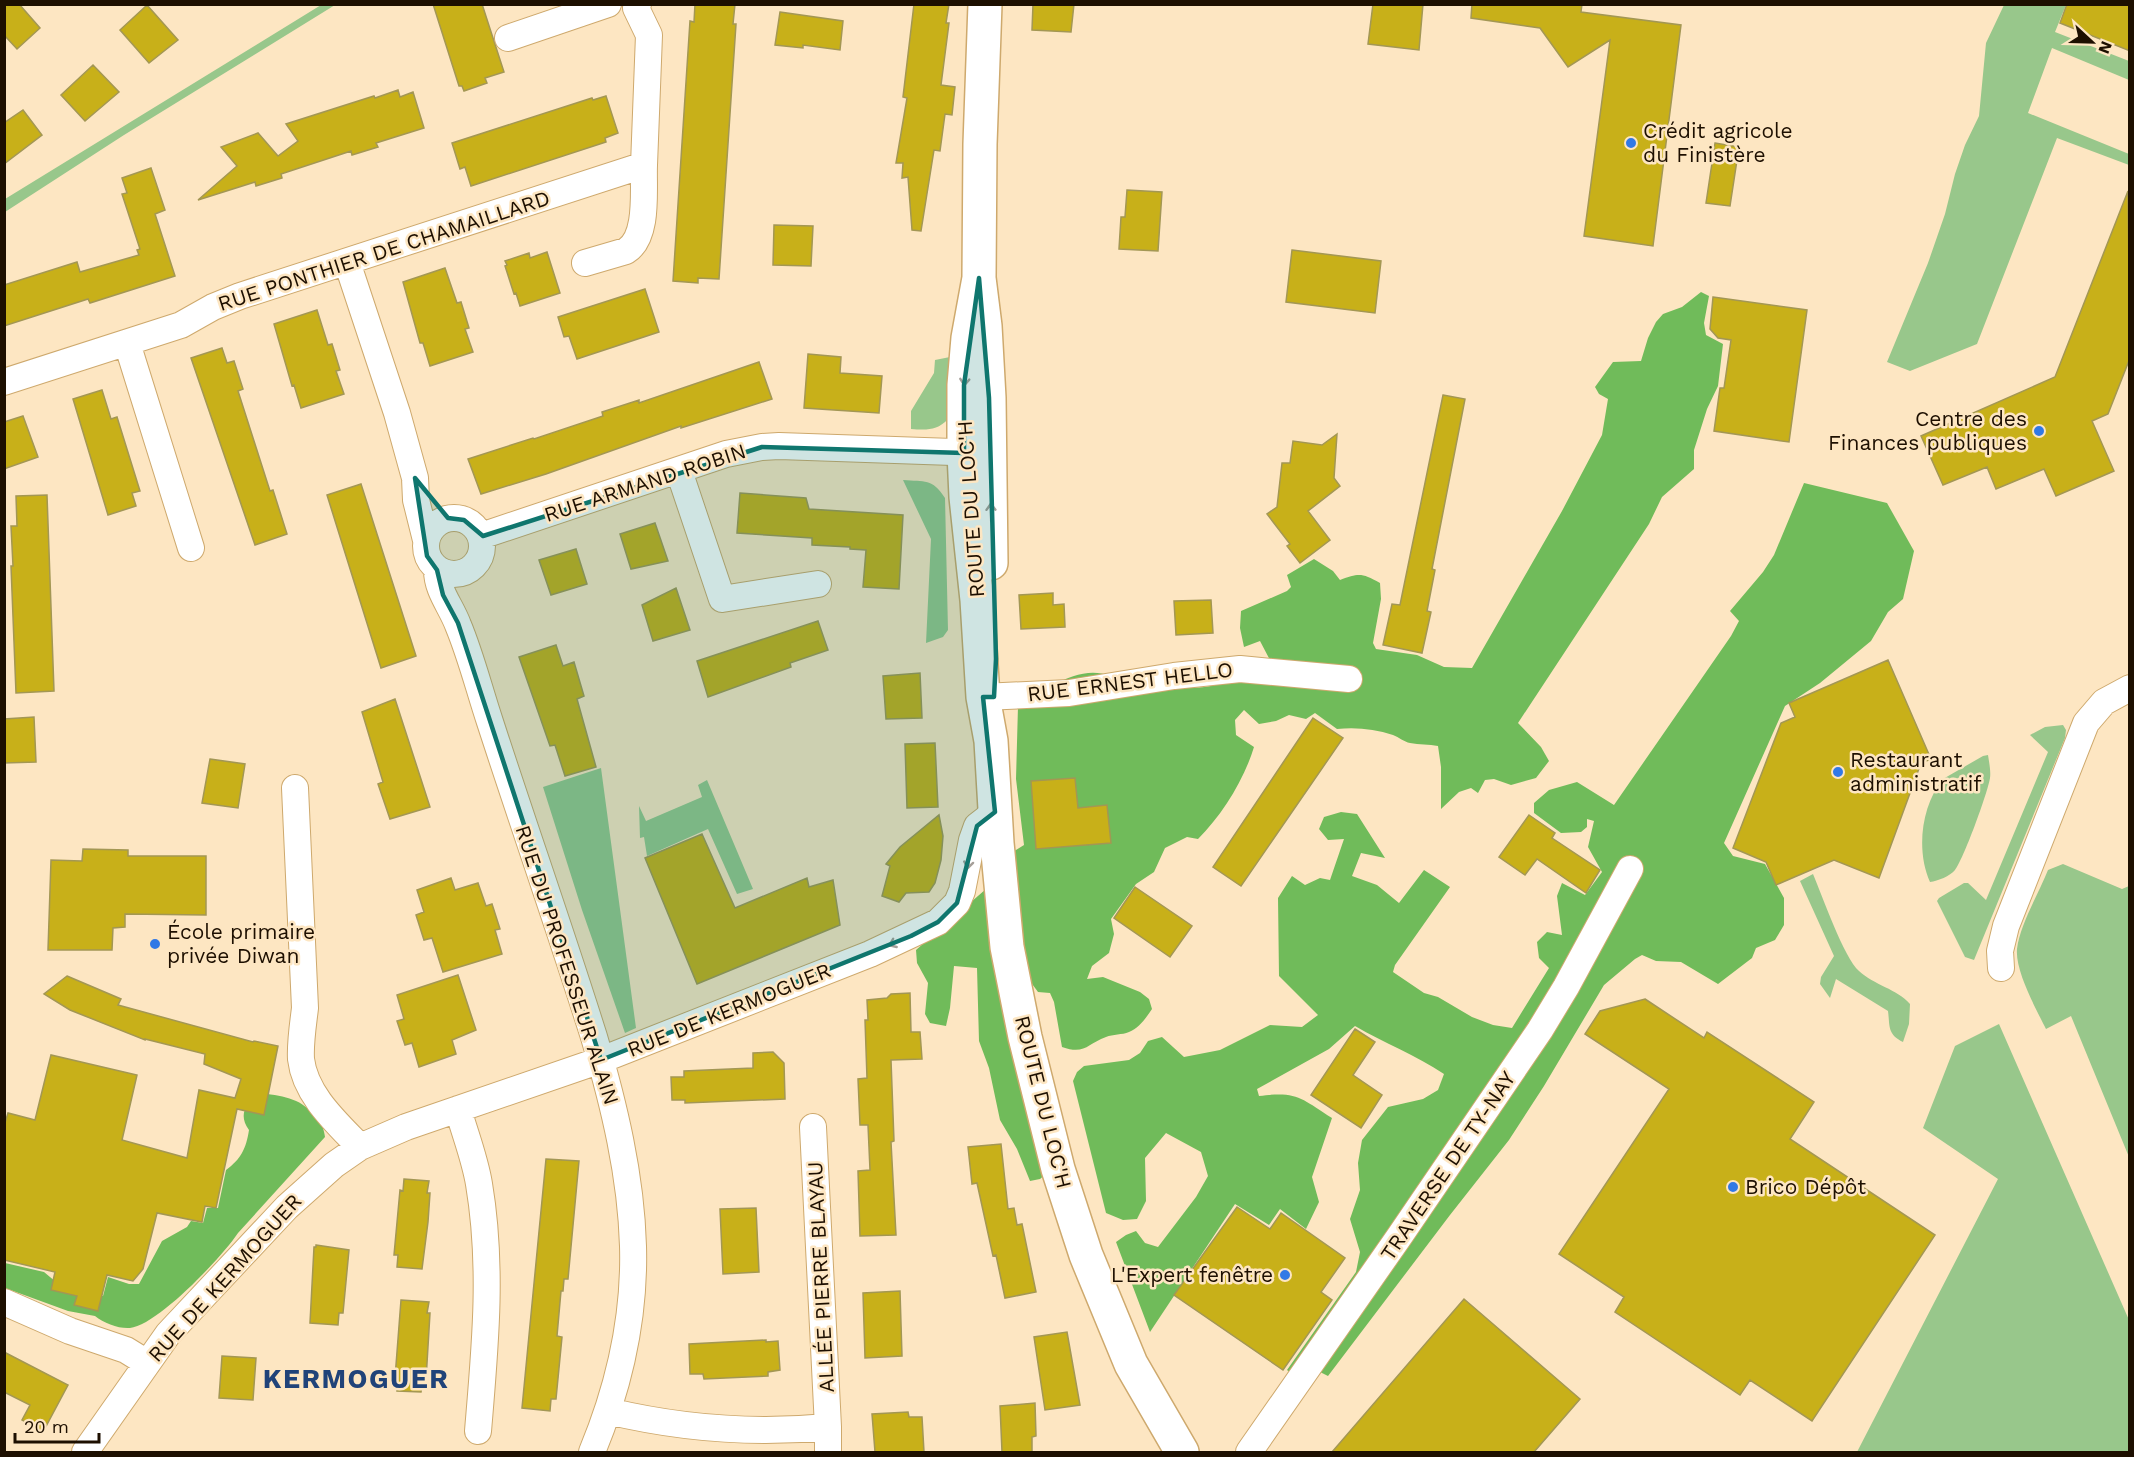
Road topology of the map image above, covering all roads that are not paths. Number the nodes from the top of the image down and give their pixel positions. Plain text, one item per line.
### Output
1 (609, 4) edge
2 (985, 4) edge
3 (632, 6) edge
4 (508, 38) dead end
5 (644, 165) junction
6 (347, 262) junction
7 (585, 264) dead end
8 (127, 343) junction
9 (4, 382) edge
10 (977, 453) junction
11 (679, 471) junction
12 (415, 478) junction
13 (448, 518) junction
14 (481, 536) junction
15 (426, 540) junction
16 (191, 548) dead end
17 (437, 570) junction
18 (466, 572) junction
19 (818, 584) dead end
20 (458, 623) junction
21 (1349, 679) dead end
22 (2130, 688) edge
23 (989, 697) junction
24 (295, 788) dead end
25 (995, 812) junction
26 (1630, 868) dead end
27 (2001, 968) dead end
28 (601, 1060) junction
29 (458, 1109) junction
30 (813, 1127) dead end
31 (360, 1147) junction
32 (4, 1302) edge
33 (147, 1363) junction
34 (608, 1411) junction
35 (828, 1427) junction
36 (478, 1431) dead end
37 (1182, 1448) edge
38 (85, 1452) edge
39 (592, 1452) edge
40 (828, 1452) edge
41 (1249, 1452) edge

1 - 4 street
2 - 10 main road, ROUTE DU LOC'H
3 - 5 street
5 - 6 street, RUE PONTHIER DE CHAMAILLARD
5 - 7 street
6 - 8 street, RUE PONTHIER DE CHAMAILLARD
6 - 12 street
8 - 9 street, RUE PONTHIER DE CHAMAILLARD
8 - 16 street
10 - 11 street, RUE ARMAND ROBIN
10 - 23 main road, ROUTE DU LOC'H
11 - 14 street, RUE ARMAND ROBIN
11 - 19 street
12 - 13 street
12 - 15 street
13 - 14 street
13 - 15 street
14 - 18 street
15 - 17 street
17 - 18 street
17 - 20 street, RUE DU PROFESSEUR ALAIN
18 - 20 street, RUE DU PROFESSEUR ALAIN
20 - 28 street, RUE DU PROFESSEUR ALAIN
21 - 23 street, RUE ERNEST HELLO
22 - 27 street
23 - 25 main road, ROUTE DU LOC'H
24 - 31 street
25 -> 28 street, RUE DE KERMOGUER
25 - 37 main road, ROUTE DU LOC'H
26 - 41 street, TRAVERSE DE TY-NAY
28 - 29 street, RUE DE KERMOGUER
28 - 34 street, RUE DU PROFESSEUR ALAIN
29 - 31 street, RUE DE KERMOGUER
29 - 36 street
30 - 35 street, ALLÉE PIERRE BLAYAU
31 - 33 street, RUE DE KERMOGUER
32 - 33 street
33 - 38 street, RUE DE KERMOGUER
34 - 35 street
34 - 39 street, RUE DU PROFESSEUR ALAIN
35 - 40 street, ALLÉE PIERRE BLAYAU

